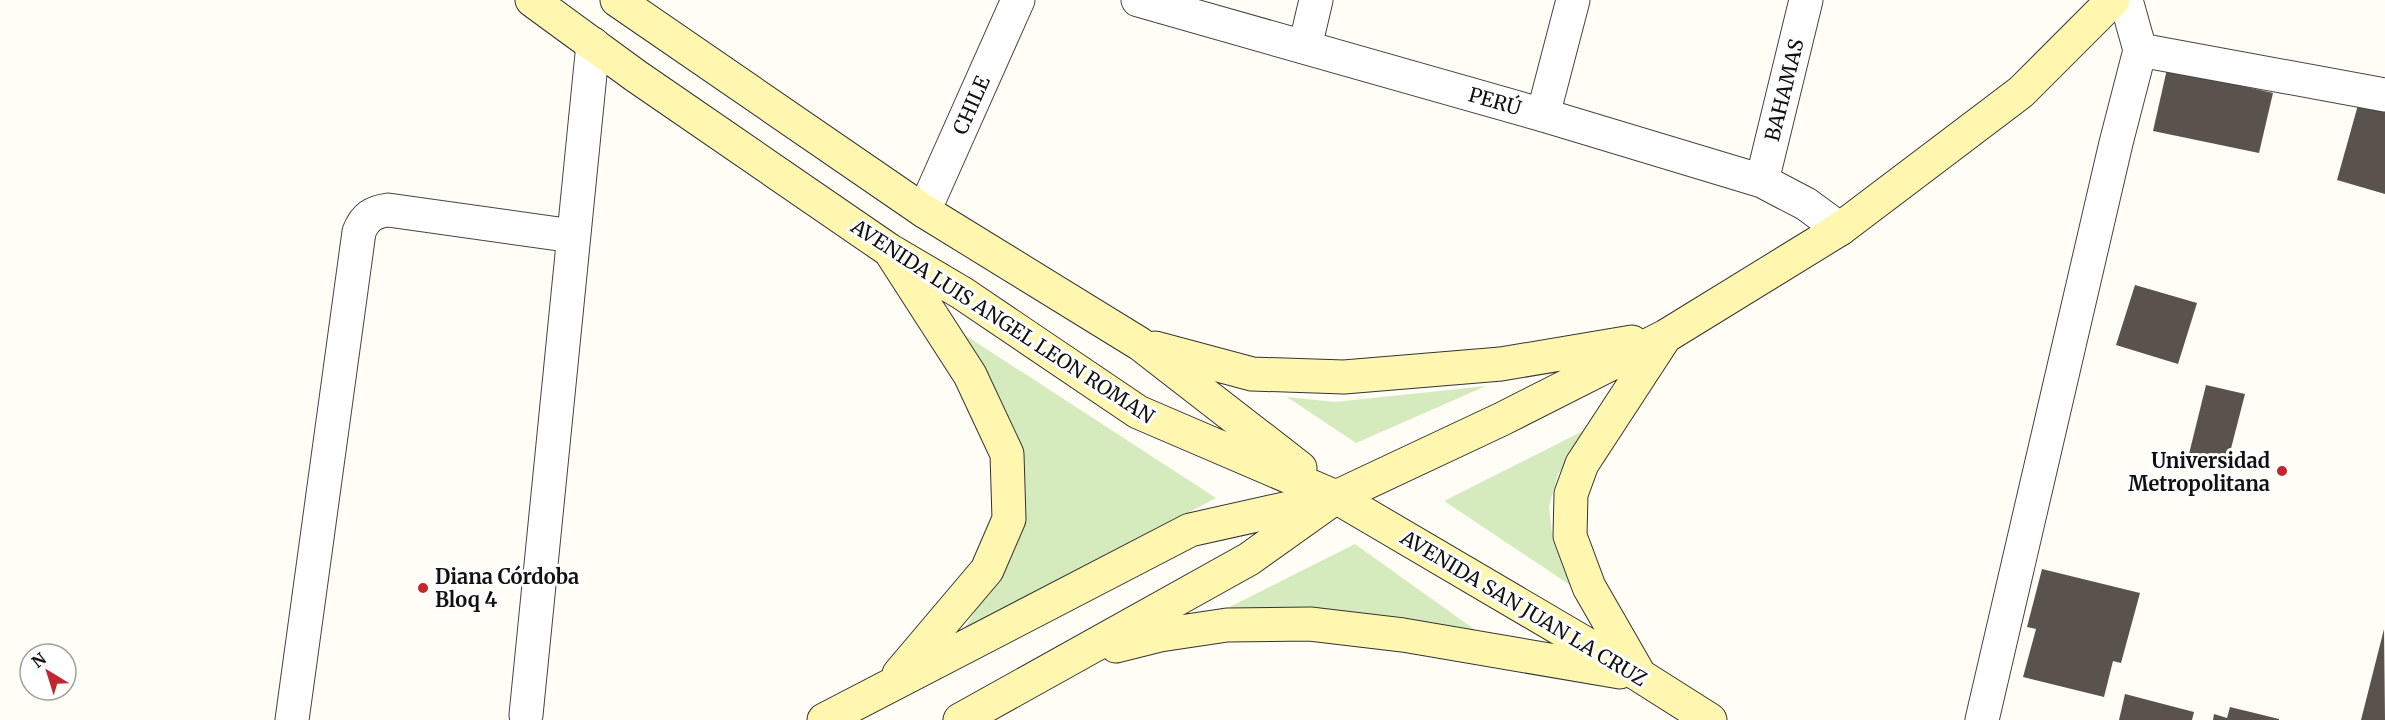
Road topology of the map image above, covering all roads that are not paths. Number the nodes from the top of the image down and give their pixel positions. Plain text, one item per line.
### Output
1 (532, 0) edge
2 (617, 0) edge
3 (1018, 0) edge
4 (1138, 0) edge
5 (1316, 0) edge
6 (1573, 0) edge
7 (1806, 0) edge
8 (2113, 0) edge
9 (2126, 0) edge
10 (593, 44) junction
11 (1305, 47) junction
12 (2140, 50) junction
13 (2385, 95) edge
14 (1544, 115) junction
15 (1762, 181) junction
16 (924, 211) junction
17 (1840, 229) junction
18 (573, 236) junction
19 (889, 250) junction
20 (1666, 336) junction
21 (1140, 344) junction
22 (1336, 497) junction
23 (1080, 655) junction
24 (1640, 675) junction
25 (888, 687) junction
26 (526, 715) dead end
27 (292, 720) edge
28 (824, 720) edge
29 (960, 720) edge
30 (1710, 720) edge
31 (1982, 720) edge

1 - 10 main road, AVENIDA LUIS ANGEL LEON ROMAN
2 - 16 main road
3 - 16 street, CHILE
4 - 11 street, PERÚ
5 - 11 street
6 - 14 street
7 - 15 street, BAHAMAS
8 - 17 main road
9 - 12 street
10 - 18 street
10 - 19 main road, AVENIDA LUIS ANGEL LEON ROMAN
11 - 14 street, PERÚ
12 - 13 street
12 - 31 street
14 - 15 street, PERÚ
15 - 17 street, PERÚ
16 - 21 main road
17 - 20 main road
18 - 26 street
18 - 27 street
19 - 22 main road, AVENIDA LUIS ANGEL LEON ROMAN
19 - 25 main road
20 - 21 main road
20 - 22 main road
20 - 24 main road
21 - 22 main road
22 - 23 main road
22 - 24 main road, AVENIDA SAN JUAN LA CRUZ
22 - 25 main road
23 - 24 main road
23 - 29 main road
24 - 30 main road, AVENIDA SAN JUAN LA CRUZ
25 - 28 main road

